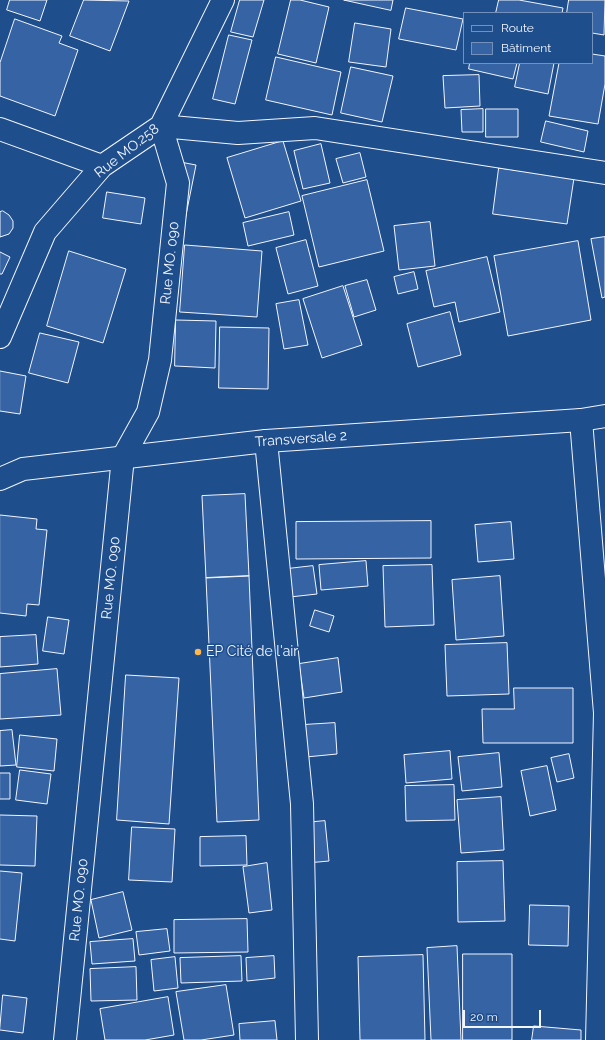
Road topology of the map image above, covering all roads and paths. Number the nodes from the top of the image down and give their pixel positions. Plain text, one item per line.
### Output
1 (223, 0) edge
2 (161, 126) junction
3 (0, 129) edge
4 (102, 166) junction
5 (605, 174) edge
6 (0, 337) edge
7 (605, 416) edge
8 (582, 420) junction
9 (266, 441) junction
10 (124, 457) junction
11 (0, 479) edge
12 (65, 1040) edge
13 (307, 1040) edge
14 (597, 1040) edge

1 - 2 street, Rue MO.258
2 - 4 street, Rue MO.258
2 - 5 street
2 - 10 street, Rue MO. 090
3 - 4 street
4 - 6 street, Rue MO.258
7 - 8 street, Transversale 2
8 - 9 street, Transversale 2
8 - 14 street
9 - 10 street, Transversale 2
9 - 13 street
10 - 11 street, Transversale 2
10 - 12 street, Rue MO. 090

